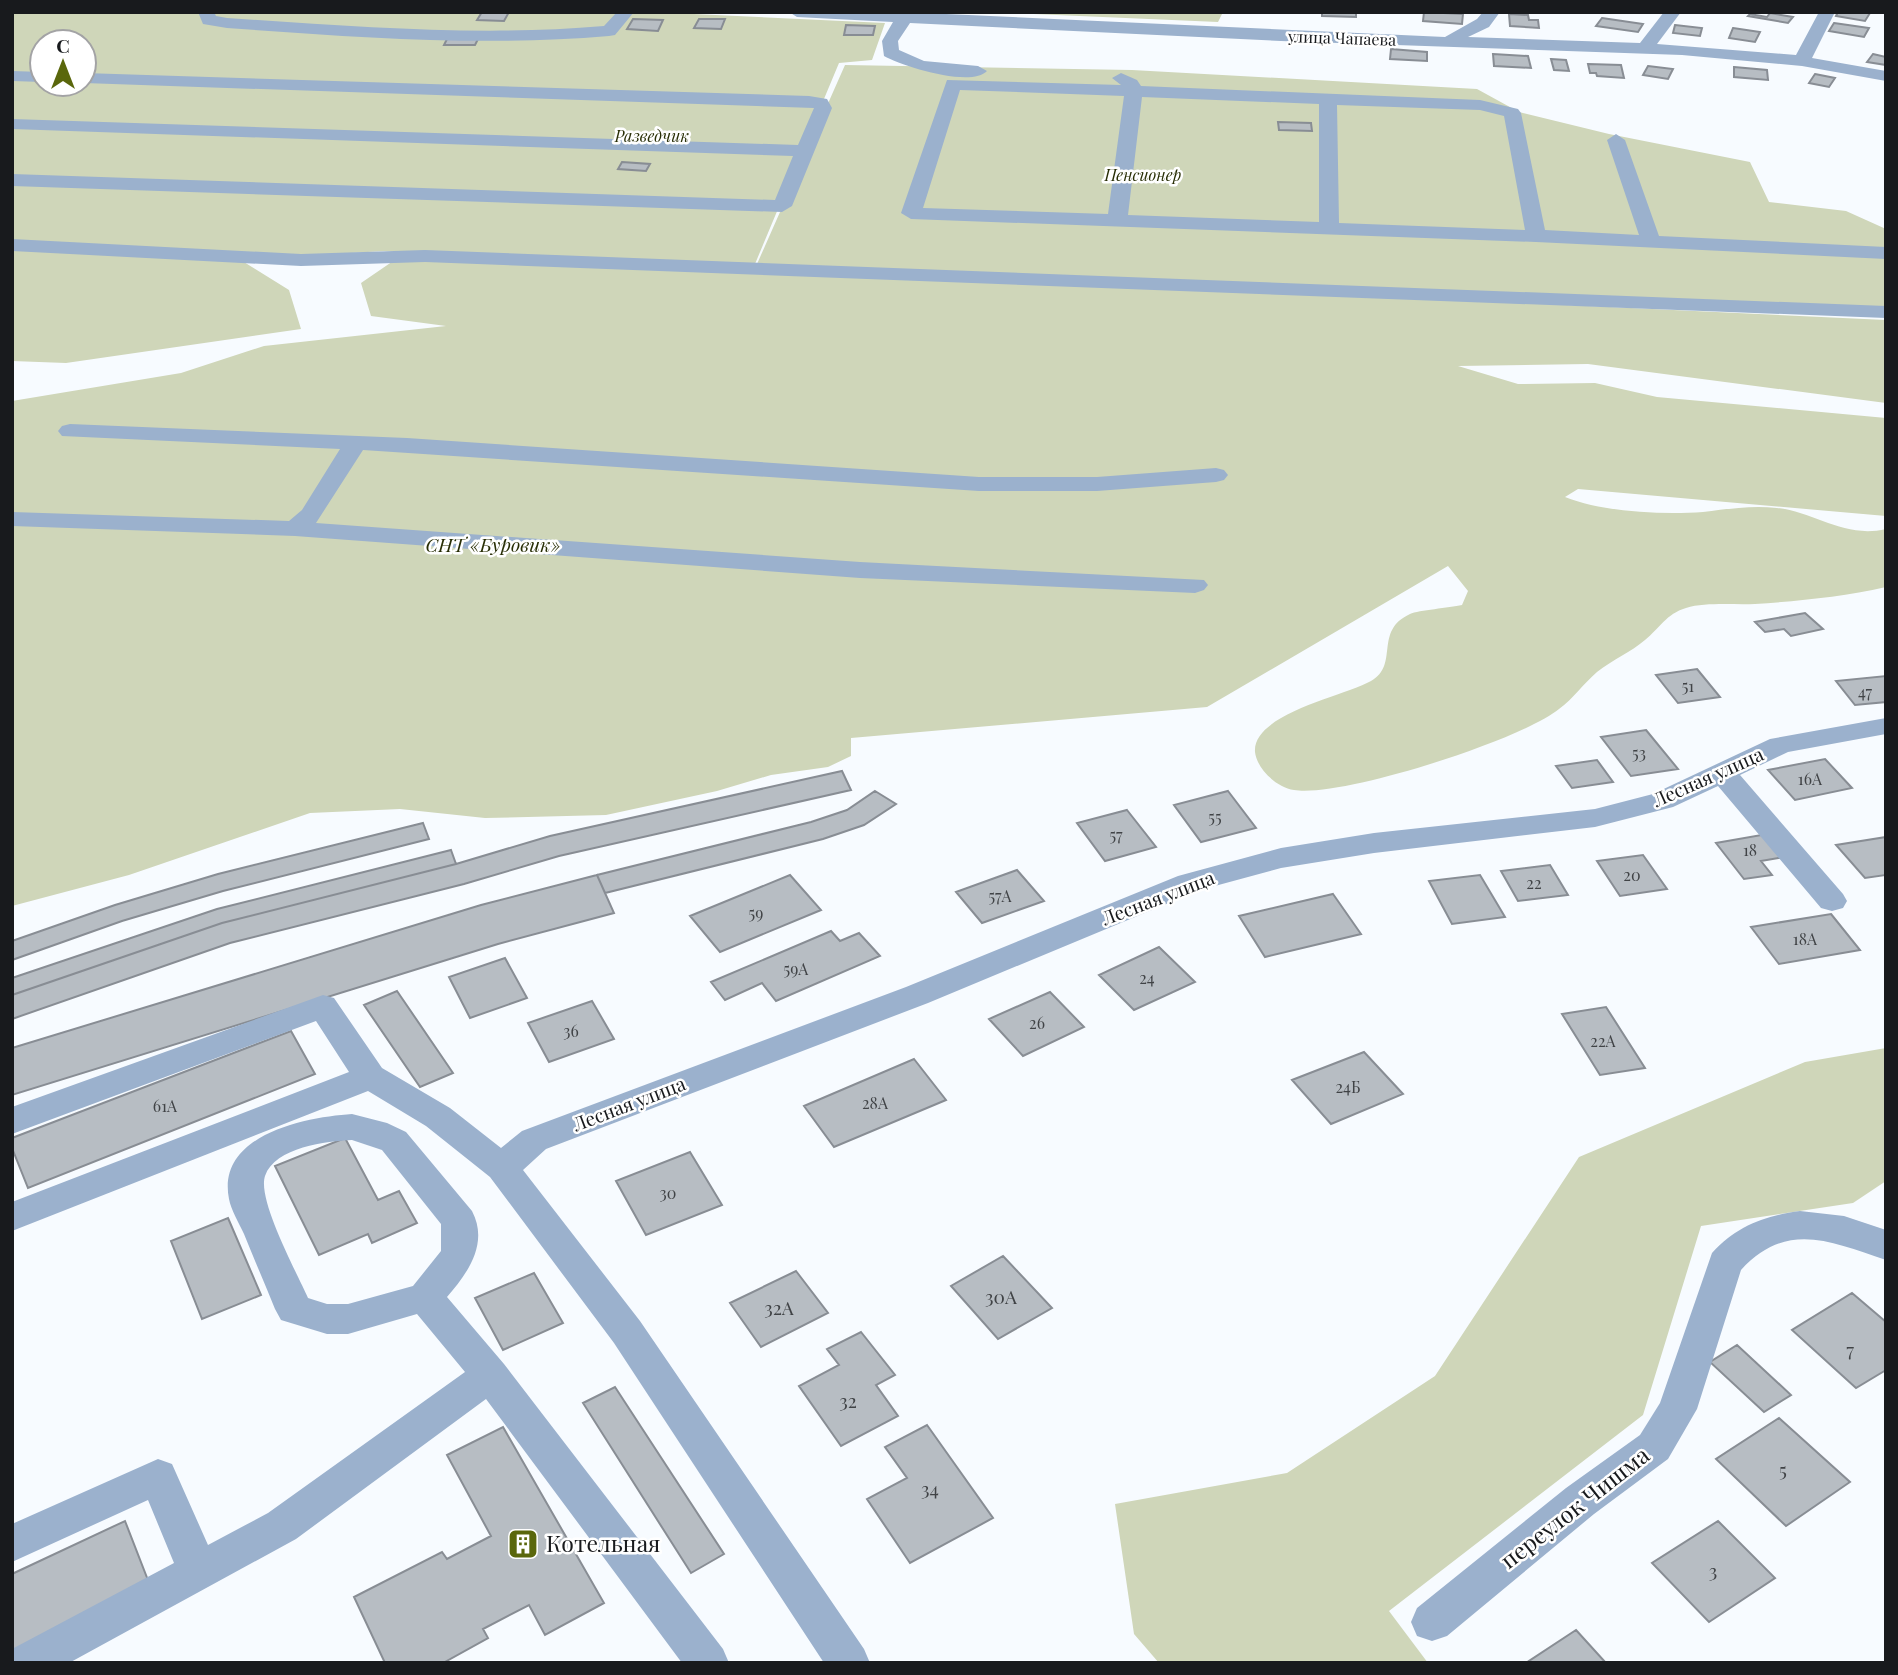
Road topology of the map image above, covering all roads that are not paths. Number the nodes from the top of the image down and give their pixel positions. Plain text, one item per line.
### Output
1 (206, 12) edge
2 (626, 12) edge
3 (797, 12) edge
4 (1673, 12) edge
5 (1827, 12) edge
6 (904, 18) junction
7 (1290, 18) dead end
8 (1488, 18) edge
9 (1075, 19) edge
10 (1281, 36) junction
11 (1449, 41) junction
12 (1524, 44) junction
13 (1645, 48) junction
14 (1801, 61) junction
15 (1886, 76) edge
16 (98, 78) edge
17 (1134, 90) junction
18 (1328, 98) junction
19 (12, 124) edge
20 (1616, 140) dead end
21 (805, 151) junction
22 (12, 180) edge
23 (1117, 221) junction
24 (1329, 229) junction
25 (1536, 236) junction
26 (1651, 242) junction
27 (12, 245) edge
28 (1886, 253) edge
29 (1886, 312) edge
30 (70, 430) dead end
31 (356, 443) junction
32 (1216, 475) dead end
33 (12, 519) edge
34 (295, 529) junction
35 (1195, 585) dead end
36 (1886, 726) edge
37 (1722, 773) junction
38 (1832, 901) dead end
39 (370, 1077) junction
40 (12, 1121) edge
41 (502, 1168) junction
42 (12, 1217) edge
43 (1886, 1246) edge
44 (425, 1297) junction
45 (490, 1375) junction
46 (12, 1544) edge
47 (198, 1571) junction
48 (1432, 1622) dead end
49 (27, 1663) edge
50 (708, 1663) edge
51 (849, 1663) edge

1 - 2 street
3 - 6 street, улица Чапаева
4 - 13 street
5 - 14 street
6 - 9 street, улица Чапаева
6 - 17 street
7 - 10 street
8 - 11 street
8 - 12 street
9 - 10 street, улица Чапаева
10 - 11 street, улица Чапаева
11 - 12 street, улица Чапаева
12 - 13 street, улица Чапаева
13 - 14 street, улица Чапаева
14 - 15 street, улица Чапаева
16 - 21 street
17 - 18 street
17 - 23 street
17 - 23 street
18 - 24 street
18 - 25 street
19 - 21 street
20 - 26 street
21 - 22 street
23 - 24 street
24 - 25 street
25 - 26 street
26 - 28 street
27 - 29 street
30 - 31 street
31 - 32 street
31 - 34 street
33 - 34 street
34 - 35 street
36 - 37 street, Лесная улица
37 - 38 street
37 - 41 street, Лесная улица
39 - 40 street
39 - 41 street
39 - 42 street
41 - 51 street
43 - 48 street, переулок Чишма
44 - 44 street
44 - 45 street
45 - 47 street
45 - 50 street
46 - 47 street
47 - 49 street

